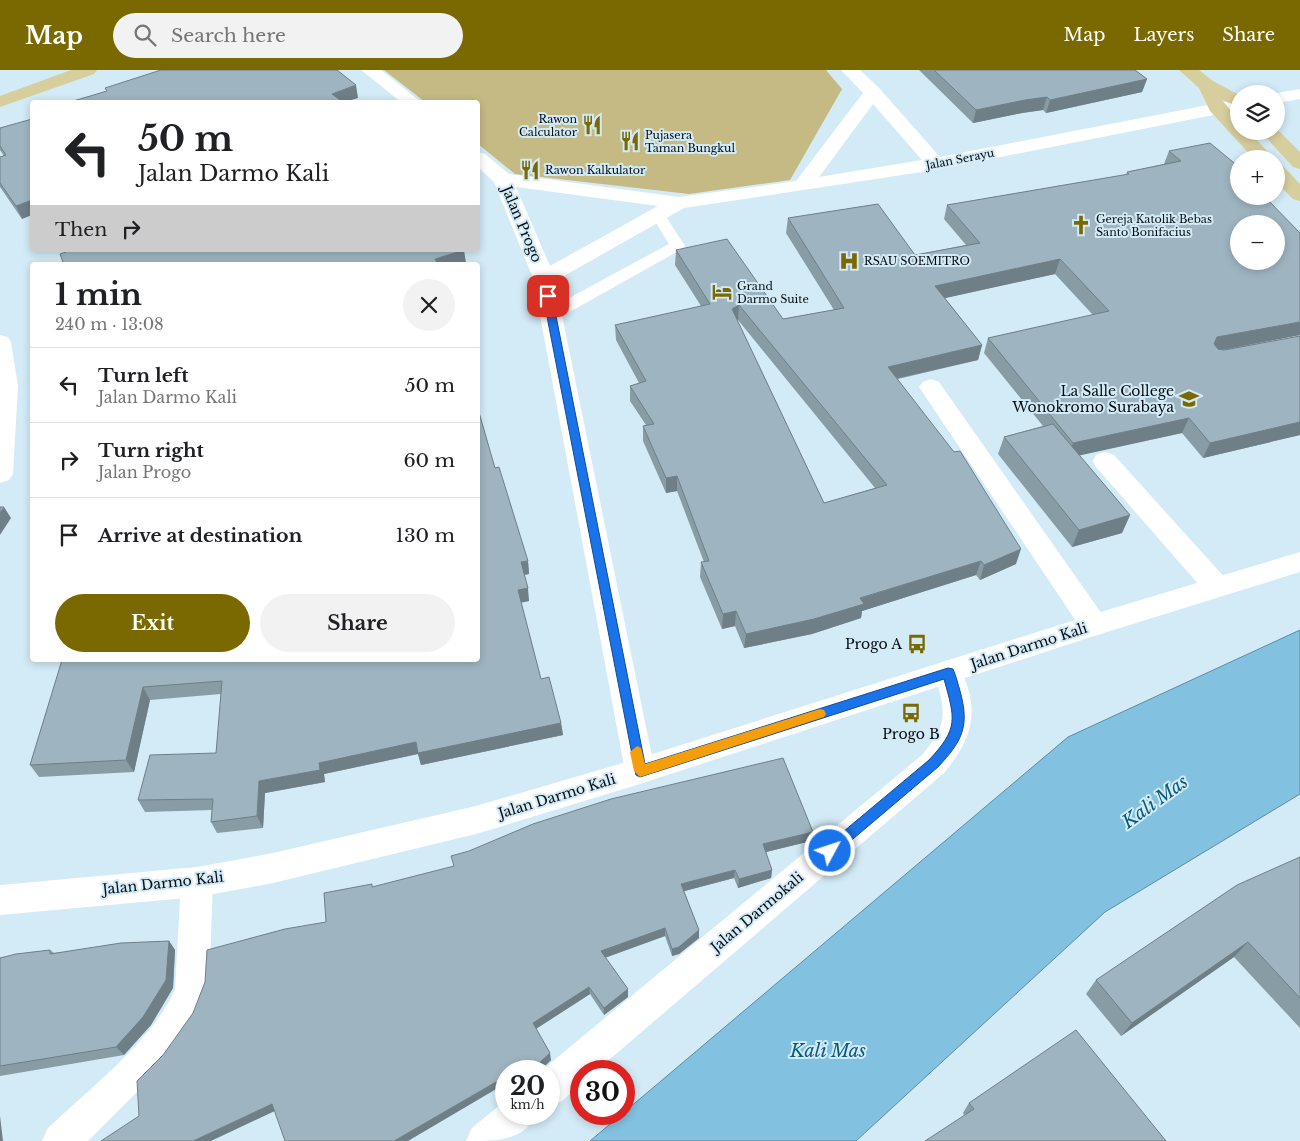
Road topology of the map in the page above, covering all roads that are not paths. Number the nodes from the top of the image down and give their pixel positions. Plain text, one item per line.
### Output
1 (88, 70) edge
2 (370, 70) edge
3 (850, 70) edge
4 (1188, 70) edge
5 (1206, 85) junction
6 (872, 92) junction
7 (1300, 94) edge
8 (1285, 96) edge
9 (1230, 98) edge
10 (409, 100) edge
11 (0, 102) edge
12 (1230, 105) edge
13 (1216, 107) junction
14 (1278, 140) edge
15 (1257, 150) edge
16 (480, 160) edge
17 (1300, 163) edge
18 (935, 164) junction
19 (1285, 179) edge
20 (504, 180) junction
21 (802, 186) junction
22 (1300, 195) edge
23 (679, 203) junction
24 (658, 215) junction
25 (544, 278) junction
26 (551, 315) junction
27 (0, 342) edge
28 (3, 386) edge
29 (931, 387) dead end
30 (1105, 461) dead end
31 (0, 474) edge
32 (1300, 562) edge
33 (1216, 587) junction
34 (1094, 625) junction
35 (948, 672) junction
36 (640, 771) junction
37 (197, 882) junction
38 (0, 900) edge
39 (560, 1079) edge
40 (505, 1125) edge
41 (61, 1141) edge
42 (486, 1141) edge

1 - 11 main road
2 - 10 street
3 - 6 street
4 - 5 main road
5 - 9 main road
5 - 13 main road
6 - 18 street
6 - 21 street
7 - 8 street
12 - 13 street, Jalan Serayu
13 - 15 main road
13 - 18 street, Jalan Serayu
14 - 17 main road
16 - 20 street, Jalan Progo
18 - 21 street, Jalan Serayu
19 - 22 main road
20 - 23 street, Jalan Serayu
20 - 25 street, Jalan Progo
21 - 23 street, Jalan Serayu
23 - 24 street, Jalan Serayu
24 - 25 street, Jalan Serayu
24 - 26 lane
25 - 26 street, Jalan Progo
26 - 36 street, Jalan Progo
27 - 28 street
28 - 31 street
29 - 34 street
30 - 33 street
32 - 33 street, Jalan Darmo Kali
33 - 34 street, Jalan Darmo Kali
34 - 35 street, Jalan Darmo Kali
35 - 36 street, Jalan Darmo Kali
35 - 39 street, Jalan Darmokali
36 - 37 street, Jalan Darmo Kali
37 - 38 street, Jalan Darmo Kali
37 - 41 street
40 - 42 street

